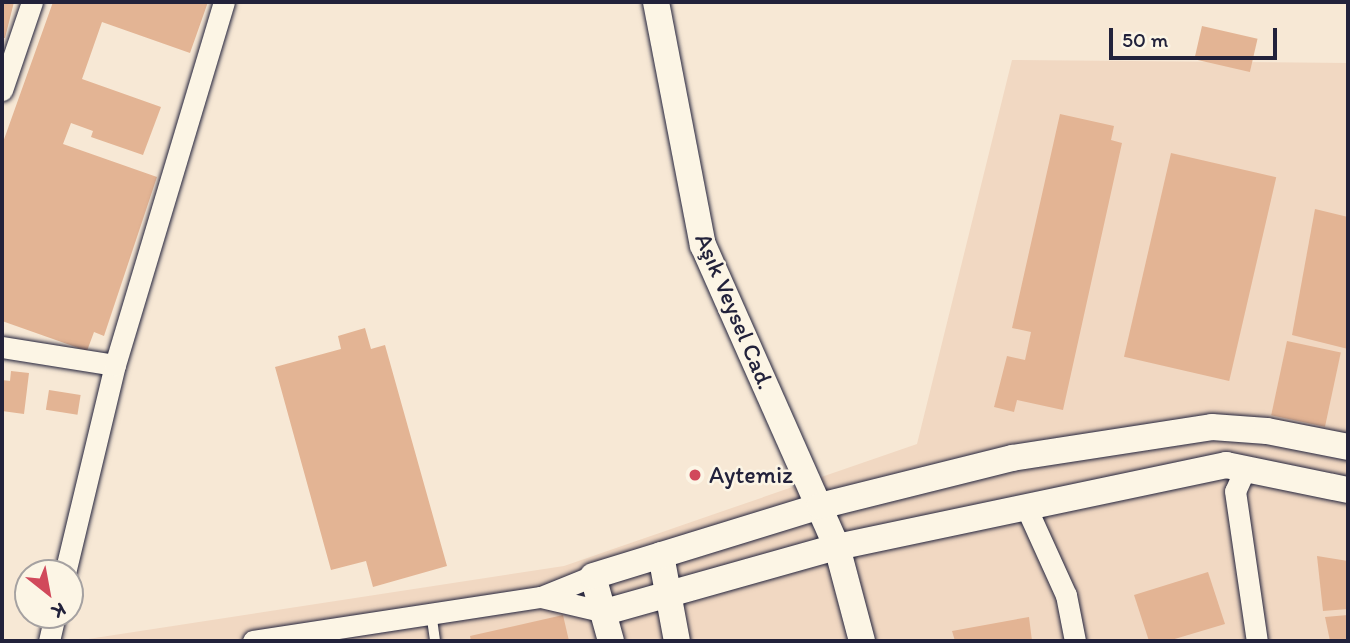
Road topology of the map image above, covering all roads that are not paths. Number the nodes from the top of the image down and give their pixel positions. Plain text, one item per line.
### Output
1 (32, 2) edge
2 (224, 2) edge
3 (656, 2) edge
4 (2, 90) edge
5 (2, 347) edge
6 (115, 365) junction
7 (1348, 447) edge
8 (1245, 469) junction
9 (1348, 490) edge
10 (1027, 507) junction
11 (829, 527) junction
12 (661, 555) junction
13 (68, 559) edge
14 (593, 576) junction
15 (671, 594) junction
16 (541, 597) junction
17 (431, 612) junction
18 (605, 612) junction
19 (253, 641) edge
20 (435, 641) edge
21 (611, 641) edge
22 (677, 641) edge
23 (862, 641) edge
24 (1075, 641) edge
25 (1257, 641) edge

1 - 4 street
2 - 6 street
3 - 11 street, Aşık Veysel Cad.
5 - 6 street
6 - 13 street
7 - 11 street
8 - 9 street
8 - 10 street
8 - 25 street
10 - 11 street
10 - 24 street
11 - 12 street
11 - 15 street
11 - 23 street, Aşık Veysel Cad.
12 - 14 street
12 - 15 street
14 - 16 street
14 - 18 street
15 - 18 street
15 - 22 street
16 - 17 street
16 - 18 street
17 - 19 street
17 - 20 lane
18 - 21 street

